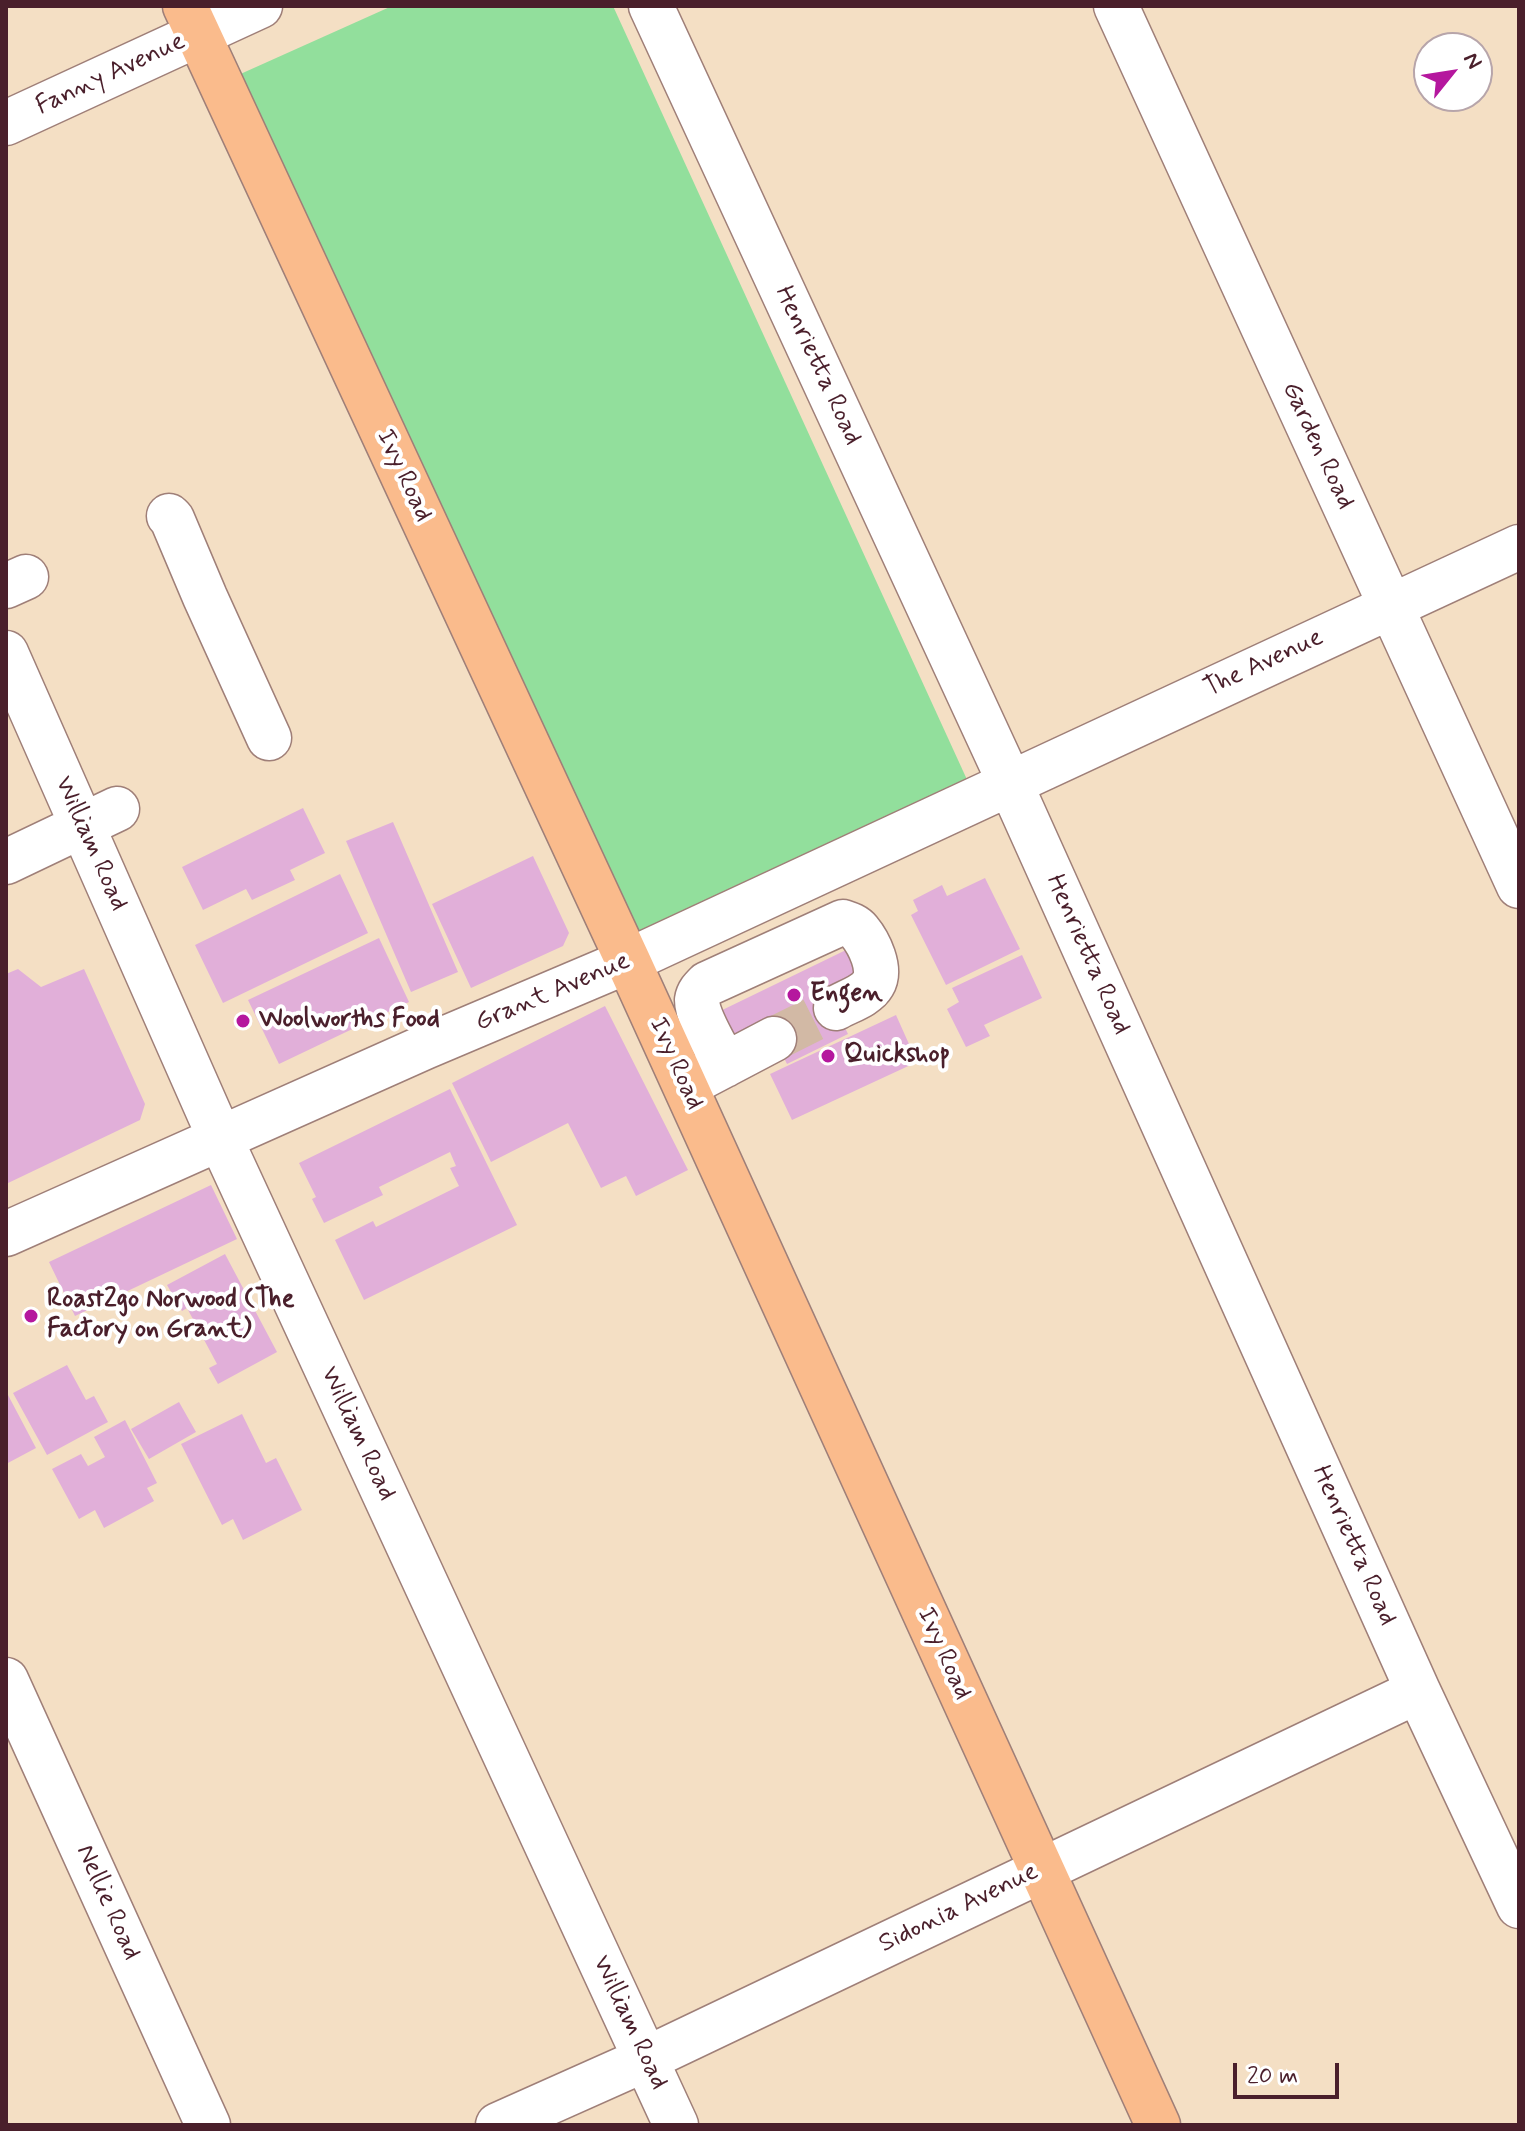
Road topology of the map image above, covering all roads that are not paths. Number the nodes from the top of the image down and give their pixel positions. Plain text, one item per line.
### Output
1 (260, 6) edge
2 (651, 6) edge
3 (1116, 6) edge
4 (192, 20) edge
5 (6, 123) edge
6 (169, 516) dead end
7 (1519, 547) edge
8 (1390, 606) junction
9 (6, 653) edge
10 (269, 738) dead end
11 (1010, 783) junction
12 (99, 818) junction
13 (6, 862) edge
14 (1519, 886) edge
15 (773, 894) junction
16 (796, 944) junction
17 (628, 961) junction
18 (836, 1008) tunnel mouth
19 (774, 1039) tunnel mouth
20 (725, 1065) junction
21 (685, 1085) junction
22 (220, 1138) junction
23 (6, 1234) edge
24 (6, 1680) edge
25 (1418, 1691) junction
26 (1042, 1870) junction
27 (1519, 1906) edge
28 (646, 2059) junction
29 (208, 2125) edge
30 (498, 2125) edge
31 (676, 2125) edge
32 (1158, 2125) edge

1 - 4 street, Fanny Avenue
2 - 11 street, Henrietta Road
3 - 8 street, Garden Road
4 - 5 street, Fanny Avenue
4 - 17 main road, Ivy Road
6 - 10 street
7 - 8 street, The Avenue
8 - 11 street, The Avenue
8 - 14 street, Garden Road
9 - 12 street, William Road
11 - 15 street, Grant Avenue
11 - 25 street, Henrietta Road
12 - 13 street
12 - 22 street, William Road
15 - 16 street
15 - 17 street, Grant Avenue
16 - 18 street
16 - 20 street
17 - 21 main road, Ivy Road
17 - 22 street, Grant Avenue
19 - 20 street
20 - 21 street
21 - 26 main road, Ivy Road
22 - 23 street, Grant Avenue
22 - 28 street, William Road
24 - 29 street, Nellie Road
25 - 26 street, Sidonia Avenue
25 - 27 street, Henrietta Road
26 - 28 street, Sidonia Avenue
26 - 32 main road, Ivy Road
28 - 30 street, Sidonia Avenue
28 - 31 street, William Road

